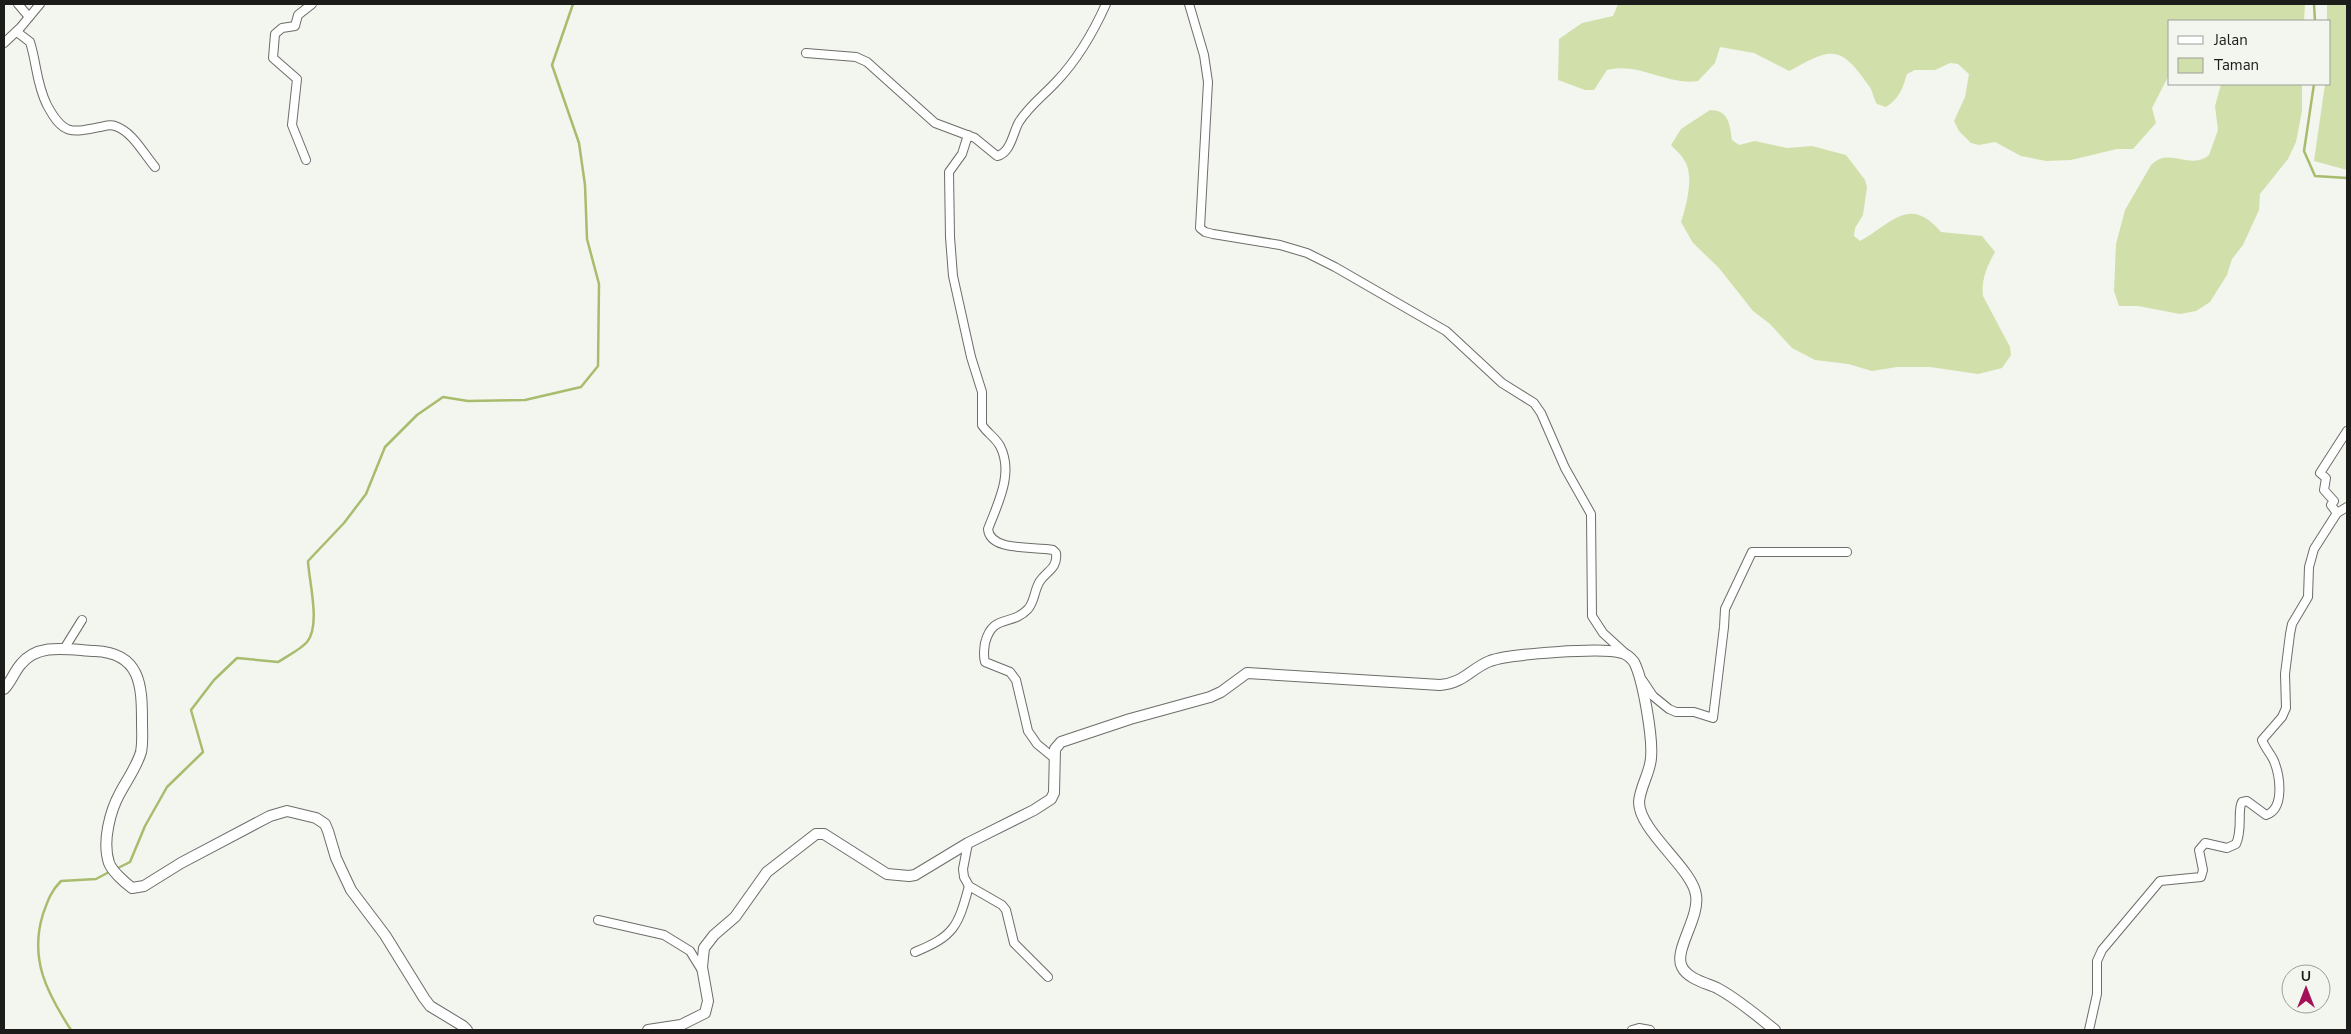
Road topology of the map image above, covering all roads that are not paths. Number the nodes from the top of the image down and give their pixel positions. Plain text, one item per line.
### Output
1 (18, 4) edge
2 (40, 4) edge
3 (312, 4) edge
4 (1106, 4) edge
5 (1189, 4) edge
6 (29, 17) junction
7 (17, 32) junction
8 (4, 43) edge
9 (806, 53) dead end
10 (968, 135) junction
11 (306, 160) dead end
12 (155, 167) dead end
13 (2347, 431) edge
14 (2347, 507) edge
15 (2338, 513) junction
16 (1847, 552) dead end
17 (82, 620) dead end
18 (64, 649) junction
19 (1627, 655) junction
20 (1639, 675) junction
21 (4, 689) edge
22 (1054, 758) junction
23 (968, 843) junction
24 (968, 886) junction
25 (598, 920) dead end
26 (915, 952) dead end
27 (704, 973) junction
28 (1048, 977) dead end
29 (467, 1030) edge
30 (648, 1030) edge
31 (658, 1030) edge
32 (1632, 1030) edge
33 (1650, 1030) edge
34 (1775, 1030) edge
35 (2089, 1030) edge

1 - 6 street
2 - 6 street
3 - 11 street
4 - 10 street
5 - 19 street
6 - 7 street
7 - 8 street
7 - 12 street
9 - 10 street
10 - 22 street
13 - 15 street
14 - 15 street
15 - 35 street
16 - 20 street
17 - 18 street
18 - 21 street
18 - 29 street
19 - 20 street
19 - 22 street
20 - 34 street
22 - 23 street
23 - 24 street
23 - 27 street
24 - 26 street
24 - 28 street
25 - 27 street
27 - 31 street
30 - 31 street
32 - 33 street

